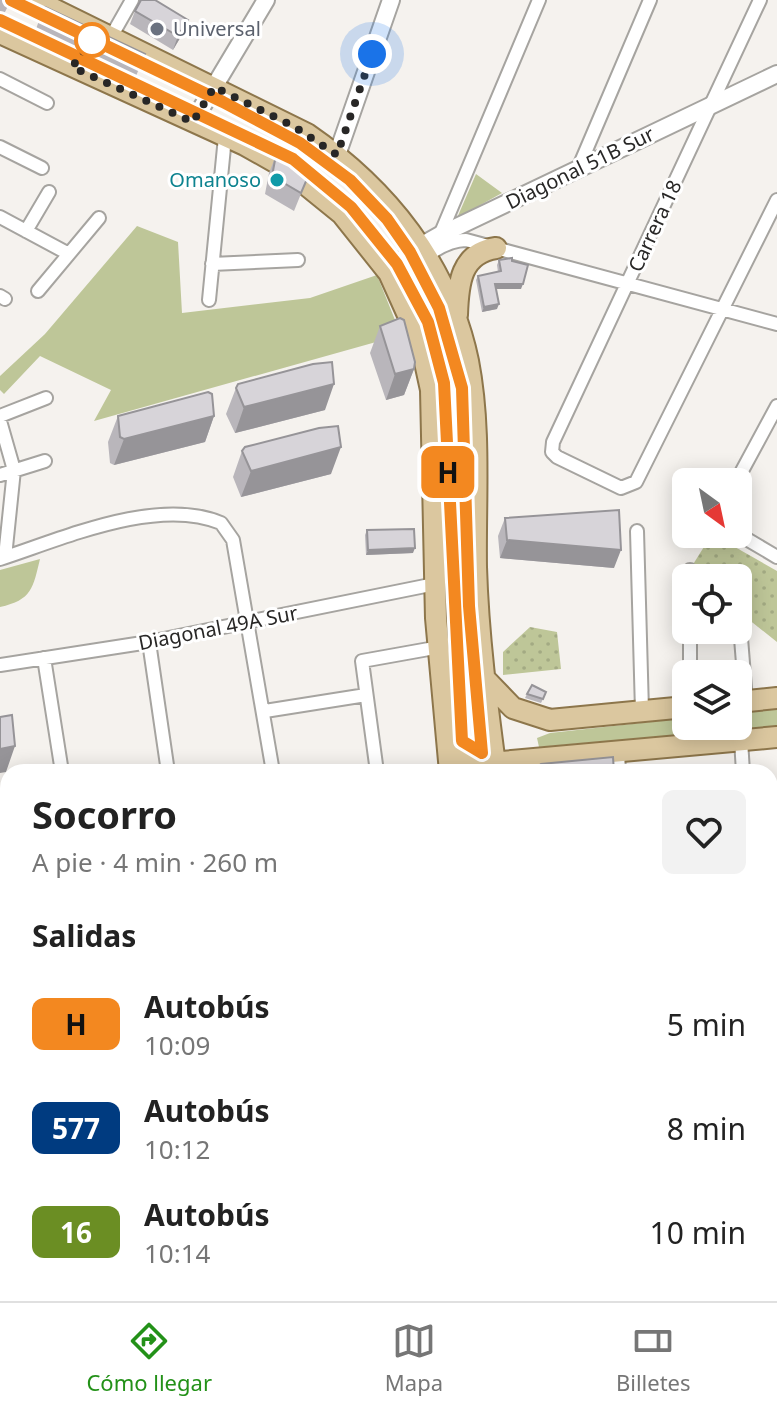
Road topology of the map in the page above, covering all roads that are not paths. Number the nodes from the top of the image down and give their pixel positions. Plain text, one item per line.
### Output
1 (35, 0) edge
2 (132, 0) edge
3 (266, 0) edge
4 (391, 0) edge
5 (539, 0) edge
6 (650, 0) edge
7 (760, 0) edge
8 (1, 37) edge
9 (111, 37) junction
10 (777, 74) edge
11 (0, 79) edge
12 (214, 87) junction
13 (47, 103) dead end
14 (711, 105) junction
15 (193, 122) junction
16 (225, 137) junction
17 (0, 147) edge
18 (337, 155) junction
19 (42, 168) dead end
20 (578, 169) junction
21 (49, 192) dead end
22 (777, 200) edge
23 (0, 217) edge
24 (99, 218) dead end
25 (26, 231) junction
26 (440, 235) junction
27 (496, 248) junction
28 (424, 251) junction
29 (69, 254) junction
30 (298, 260) dead end
31 (212, 264) junction
32 (393, 280) junction
33 (628, 284) junction
34 (38, 291) dead end
35 (209, 300) dead end
36 (722, 309) junction
37 (457, 319) junction
38 (777, 324) edge
39 (46, 398) dead end
40 (777, 406) edge
41 (0, 418) edge
42 (45, 461) dead end
43 (744, 468) edge
44 (14, 470) junction
45 (0, 475) edge
46 (637, 531) dead end
47 (752, 542) edge
48 (777, 557) edge
49 (2, 558) edge
50 (435, 584) junction
51 (248, 624) junction
52 (149, 642) junction
53 (440, 647) junction
54 (44, 658) junction
55 (0, 665) edge
56 (485, 678) junction
57 (366, 695) junction
58 (777, 698) edge
59 (752, 700) edge
60 (672, 708) edge
61 (265, 711) junction
62 (642, 711) junction
63 (777, 737) edge
64 (752, 739) edge
65 (741, 740) joint
66 (537, 759) junction
67 (619, 762) edge
68 (61, 764) edge
69 (167, 764) edge
70 (272, 764) edge
71 (376, 764) edge
72 (449, 764) edge
73 (477, 764) edge
74 (495, 764) edge
75 (514, 764) edge
76 (530, 764) edge
77 (742, 764) edge

1 - 9 main road
2 - 9 street
3 - 12 street
4 - 18 street
5 - 26 street
6 - 20 street
7 - 14 street, Carrera 18
8 - 15 main road
9 - 12 main road
10 - 14 street, Diagonal 51B Sur
11 - 13 street
12 - 15 street
12 - 18 main road
14 - 20 street, Diagonal 51B Sur
14 - 33 street, Carrera 18
15 - 16 main road
16 - 31 street
16 - 32 main road
17 - 19 street
18 - 28 main road
20 - 26 street, Diagonal 51B Sur
21 - 25 street
22 - 36 street
23 - 25 street
24 - 29 street
25 - 29 street
26 - 28 street, Diagonal 51B Sur
27 - 28 street
27 - 33 street
27 - 37 main road
28 - 32 street, Diagonal 51B Sur
28 - 37 main road
29 - 34 street
30 - 31 street
31 - 35 street
32 - 50 main road
33 - 36 street
33 - 36 street, Carrera 18
36 - 38 street
37 - 56 main road
39 - 41 street
40 - 43 street
41 - 44 street
42 - 44 street
44 - 45 street
44 - 49 street
46 - 62 street
47 - 48 street
49 - 51 street
50 - 51 street, Diagonal 49A Sur
50 - 53 main road
51 - 52 street, Diagonal 49A Sur
51 - 61 street
52 - 54 street, Diagonal 49A Sur
52 - 69 street
53 - 57 street
53 - 72 main road
53 - 73 main road
54 - 55 street, Diagonal 49A Sur
54 - 68 street
56 - 62 main road
56 - 74 main road
57 - 61 street
57 - 71 street
58 - 59 main road
60 - 62 main road
61 - 70 street
63 - 64 main road
65 - 67 main road
65 - 77 street
66 - 67 main road
66 - 75 main road
66 - 76 main road

